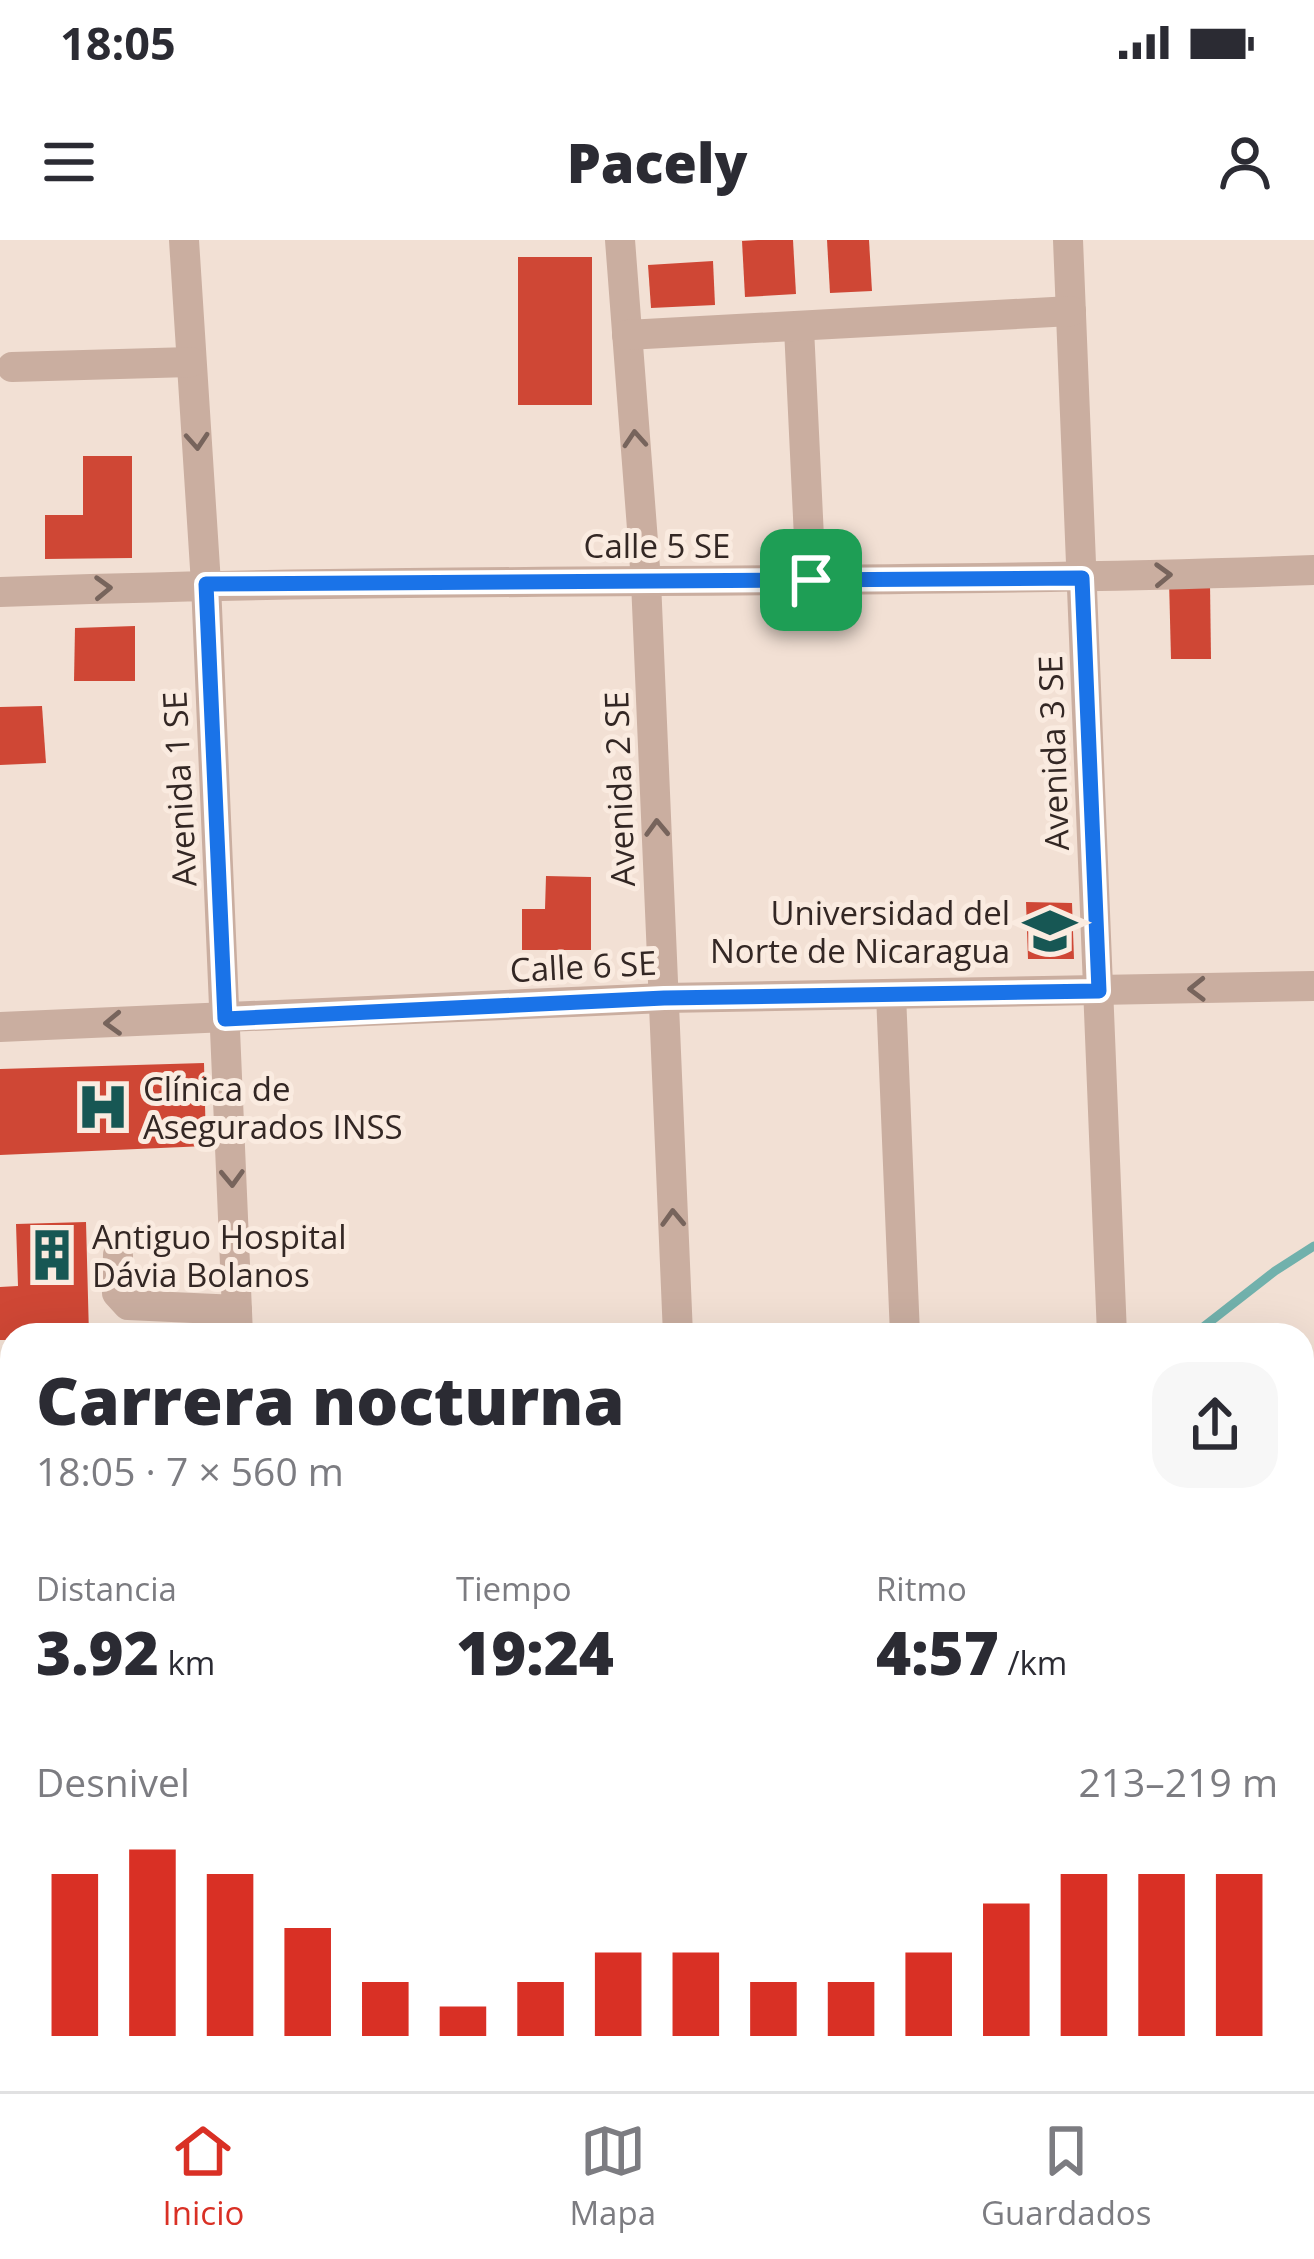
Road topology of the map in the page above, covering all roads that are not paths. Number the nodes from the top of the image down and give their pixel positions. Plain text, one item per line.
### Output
1 (184, 240) edge
2 (620, 240) edge
3 (1068, 240) edge
4 (1071, 311) junction
5 (799, 328) junction
6 (627, 335) junction
7 (191, 362) junction
8 (12, 367) dead end
9 (1314, 570) edge
10 (1082, 578) junction
11 (811, 580) junction
12 (646, 581) junction
13 (206, 584) junction
14 (0, 592) edge
15 (1314, 986) edge
16 (1099, 991) junction
17 (891, 994) junction
18 (664, 998) junction
19 (225, 1019) junction
20 (0, 1027) edge
21 (118, 1255) dead end
22 (238, 1322) edge
23 (678, 1323) edge
24 (905, 1323) edge
25 (1112, 1323) edge

1 - 7 street, Avenida 1 SE
2 - 6 street, Avenida 2 SE
3 - 4 street, Avenida 3 SE
4 - 5 street
4 - 10 street, Avenida 3 SE
5 - 6 street
5 - 11 street
12 -> 6 street, Avenida 2 SE
7 - 8 street
7 -> 13 street, Avenida 1 SE
10 -> 9 street, Calle 5 SE
10 - 11 street, Calle 5 SE
10 - 16 street, Avenida 3 SE
11 - 12 street, Calle 5 SE
12 - 13 street, Calle 5 SE
18 -> 12 street, Avenida 2 SE
14 -> 13 street, Calle 5 SE
13 - 19 street, Avenida 1 SE
15 -> 16 street, Calle 6 SE
16 - 17 street, Calle 6 SE
16 - 25 street, Avenida 3 SE
17 - 18 street, Calle 6 SE
17 - 24 street
18 - 19 street, Calle 6 SE
23 -> 18 street, Avenida 2 SE
19 -> 20 street, Calle 6 SE
19 -> 22 street, Avenida 1 SE
21 - 22 street

